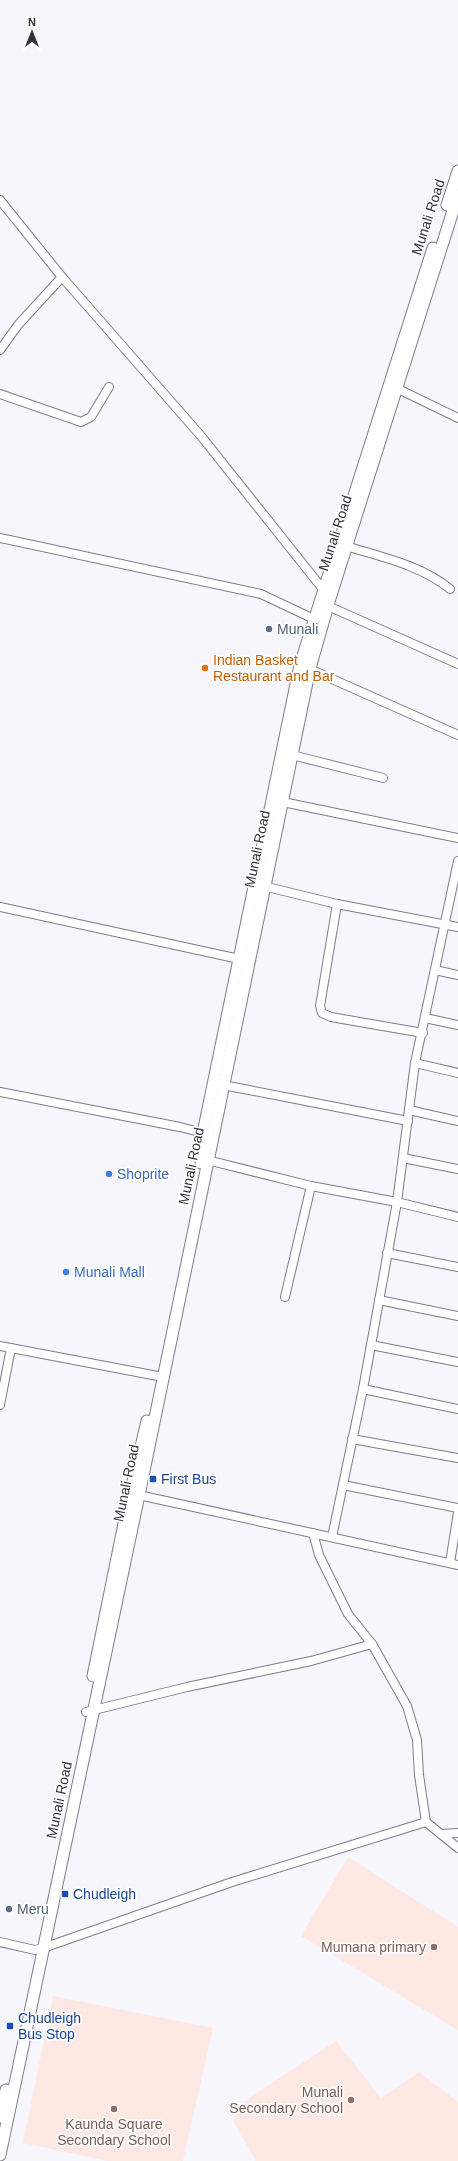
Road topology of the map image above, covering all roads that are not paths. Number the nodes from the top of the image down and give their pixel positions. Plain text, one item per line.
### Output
1 (458, 171) edge
2 (456, 182) edge
3 (458, 195) edge
4 (0, 200) edge
5 (62, 277) junction
6 (0, 350) edge
7 (393, 386) junction
8 (108, 387) dead end
9 (0, 394) edge
10 (458, 418) edge
11 (0, 538) edge
12 (346, 546) junction
13 (450, 589) dead end
14 (327, 598) junction
15 (318, 621) junction
16 (458, 664) edge
17 (305, 666) junction
18 (458, 735) edge
19 (292, 755) junction
20 (384, 778) dead end
21 (277, 801) junction
22 (458, 838) edge
23 (458, 861) edge
24 (456, 879) edge
25 (260, 885) junction
26 (337, 904) junction
27 (0, 907) edge
28 (445, 924) junction
29 (458, 927) edge
30 (243, 960) junction
31 (435, 970) junction
32 (458, 975) edge
33 (426, 1018) junction
34 (458, 1024) edge
35 (422, 1033) junction
36 (415, 1063) junction
37 (458, 1073) edge
38 (219, 1084) junction
39 (0, 1092) edge
40 (409, 1110) junction
41 (408, 1121) junction
42 (458, 1121) edge
43 (203, 1133) junction
44 (403, 1158) junction
45 (205, 1160) junction
46 (458, 1169) edge
47 (311, 1186) junction
48 (397, 1202) junction
49 (458, 1217) edge
50 (387, 1253) junction
51 (458, 1267) edge
52 (285, 1298) dead end
53 (379, 1300) junction
54 (458, 1316) edge
55 (371, 1345) junction
56 (0, 1346) edge
57 (11, 1348) junction
58 (458, 1362) edge
59 (159, 1376) junction
60 (363, 1390) junction
61 (0, 1406) edge
62 (458, 1410) edge
63 (352, 1439) junction
64 (458, 1458) edge
65 (342, 1485) junction
66 (134, 1494) junction
67 (458, 1508) edge
68 (458, 1512) edge
69 (313, 1533) junction
70 (332, 1537) junction
71 (454, 1564) edge
72 (372, 1644) junction
73 (89, 1711) junction
74 (426, 1822) junction
75 (458, 1833) edge
76 (441, 1834) junction
77 (458, 1848) edge
78 (0, 1942) edge
79 (39, 1949) junction
80 (0, 2117) edge
81 (0, 2156) edge

1 - 2 main road, Munali Road
2 - 7 main road, Munali Road
3 - 7 main road, Munali Road
4 - 5 street
5 - 6 street
5 - 14 street
7 - 10 street
7 - 12 main road, Munali Road
7 - 14 main road, Munali Road
8 - 9 street
11 - 15 street
12 - 13 street
12 - 14 main road, Munali Road
14 - 15 main road, Munali Road
14 - 15 main road, Munali Road
14 - 16 street
15 - 17 main road, Munali Road
17 - 18 street
17 - 19 main road, Munali Road
17 - 21 main road, Munali Road
19 - 20 street
19 - 21 main road, Munali Road
21 - 22 street
21 - 25 main road, Munali Road
23 - 24 street
24 - 28 street
25 - 26 street
25 - 30 main road, Munali Road
26 - 28 street
26 - 35 street
27 - 30 street
28 - 29 street
28 - 31 street
30 - 38 main road, Munali Road
31 - 32 street
31 - 33 street
33 - 34 street
33 - 35 street
35 - 36 street
36 - 37 street
36 - 40 street
38 - 41 street
38 - 43 main road, Munali Road
38 - 45 main road, Munali Road
39 - 43 street
40 - 41 street
40 - 42 street
41 - 44 street
43 - 45 main road, Munali Road
44 - 46 street
44 - 48 street
45 - 47 street
45 - 59 main road, Munali Road
47 - 48 street
47 - 52 street
48 - 49 street
48 - 50 street
50 - 51 street
50 - 53 street
53 - 54 street
53 - 55 street
55 - 58 street
55 - 60 street
56 - 57 street
57 - 59 street
57 - 61 street
59 - 66 main road, Munali Road
60 - 62 street
60 - 63 street
63 - 64 street
63 - 65 street
65 - 67 street
65 - 70 street
66 - 69 street
66 - 73 main road, Munali Road
68 - 71 street
69 - 70 street
69 - 72 street
70 - 71 street
72 - 73 street
72 - 74 street
73 - 79 main road, Munali Road
74 - 76 street
74 - 79 street
75 - 76 street
76 - 77 street
78 - 79 street
79 - 80 main road, Munali Road
79 - 81 main road, Munali Road

